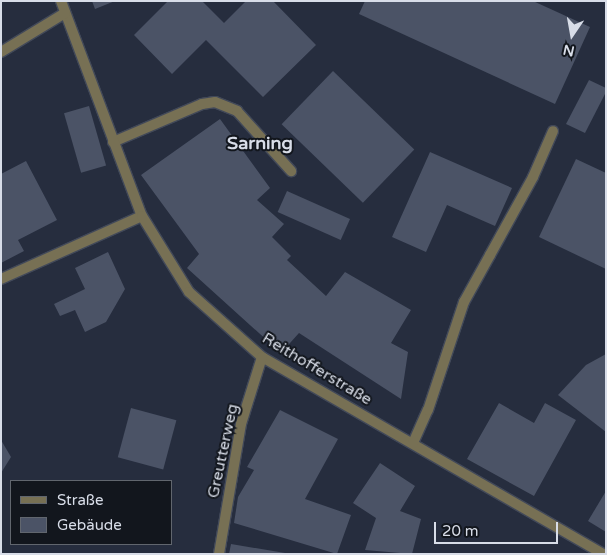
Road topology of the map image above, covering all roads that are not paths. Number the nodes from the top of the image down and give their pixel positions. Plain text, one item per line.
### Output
1 (61, 1) edge
2 (65, 14) junction
3 (1, 52) edge
4 (553, 131) dead end
5 (113, 142) junction
6 (291, 172) dead end
7 (142, 216) junction
8 (1, 279) edge
9 (262, 356) junction
10 (412, 443) junction
11 (218, 554) edge
12 (603, 554) edge

1 - 2 street, Reithofferstraße
2 - 3 street
2 - 5 street, Reithofferstraße
4 - 10 street
5 - 6 street
5 - 7 street, Reithofferstraße
7 - 8 street
7 - 9 street, Reithofferstraße
9 - 10 street, Reithofferstraße
9 - 11 street, Greutterweg
10 - 12 street, Reithofferstraße

